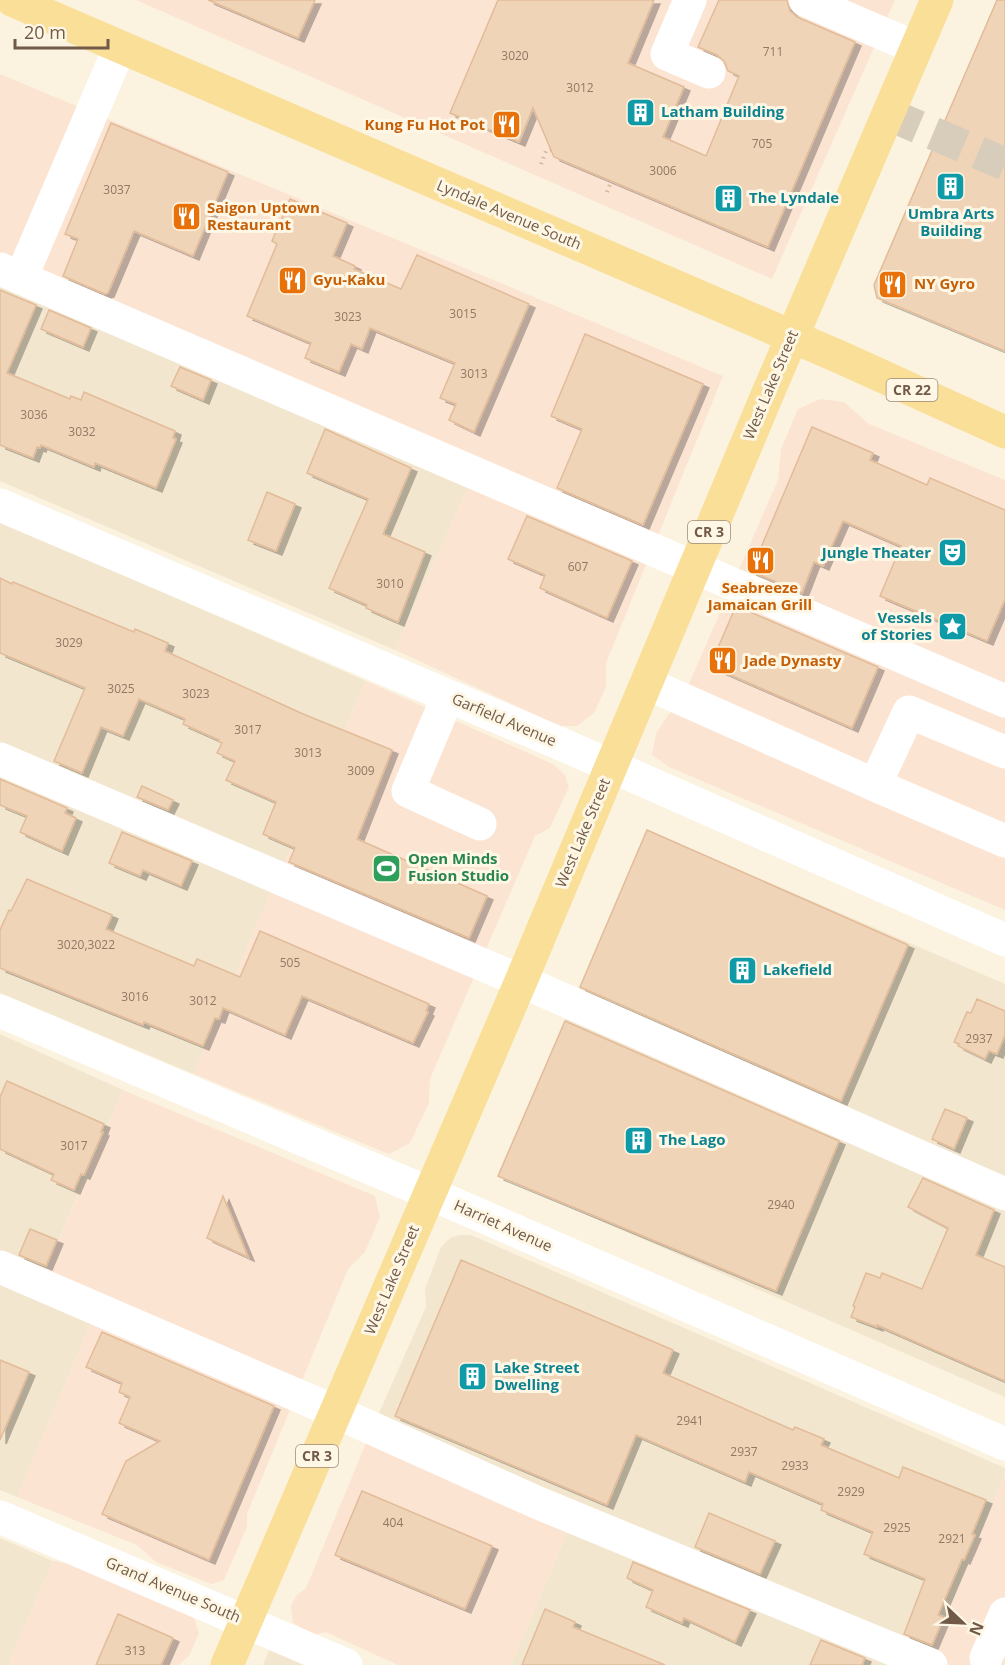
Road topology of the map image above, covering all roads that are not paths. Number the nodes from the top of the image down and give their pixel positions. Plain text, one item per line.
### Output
1 (12, 0) edge
2 (690, 0) edge
3 (805, 0) edge
4 (937, 0) edge
5 (120, 47) junction
6 (916, 48) junction
7 (709, 72) dead end
8 (10, 274) edge
9 (792, 336) junction
10 (1005, 432) edge
11 (0, 505) edge
12 (694, 568) junction
13 (646, 683) junction
14 (448, 696) junction
15 (1005, 701) edge
16 (1005, 707) edge
17 (997, 749) edge
18 (0, 759) edge
19 (611, 766) junction
20 (875, 785) junction
21 (480, 824) dead end
22 (1005, 841) edge
23 (1005, 940) edge
24 (521, 981) junction
25 (0, 1011) edge
26 (429, 1193) junction
27 (1005, 1194) edge
28 (0, 1267) edge
29 (336, 1412) junction
30 (1005, 1444) edge
31 (0, 1517) edge
32 (1005, 1614) edge
33 (246, 1621) junction
34 (986, 1658) dead end
35 (227, 1665) edge
36 (346, 1665) edge
37 (931, 1665) edge

1 - 5 main road, Lyndale Avenue South / CR 22
2 - 7 street
3 - 6 street
4 - 6 main road, West Lake Street / CR 3
5 - 8 street
5 - 9 main road, Lyndale Avenue South / CR 22
6 - 9 main road, West Lake Street / CR 3
8 - 12 street
9 - 10 main road, Lyndale Avenue South / CR 22
9 - 12 main road, West Lake Street / CR 3
11 - 14 street, Garfield Avenue
12 - 13 main road, West Lake Street / CR 3
12 - 15 street
13 - 19 main road, West Lake Street / CR 3
13 - 20 street
14 - 19 street, Garfield Avenue
14 - 21 street
16 - 17 street
17 - 20 street
18 - 24 street
19 - 23 street, Garfield Avenue
19 - 24 main road, West Lake Street / CR 3
20 - 22 street
24 - 26 main road, West Lake Street / CR 3
24 - 27 street
25 - 26 street, Harriet Avenue
26 - 29 main road, West Lake Street / CR 3
26 - 30 street, Harriet Avenue
28 - 29 street
29 - 33 main road, West Lake Street / CR 3
29 - 37 street
31 - 33 street, Grand Avenue South
32 - 34 street
33 - 35 main road, West Lake Street / CR 3
33 - 36 street, Grand Avenue South

